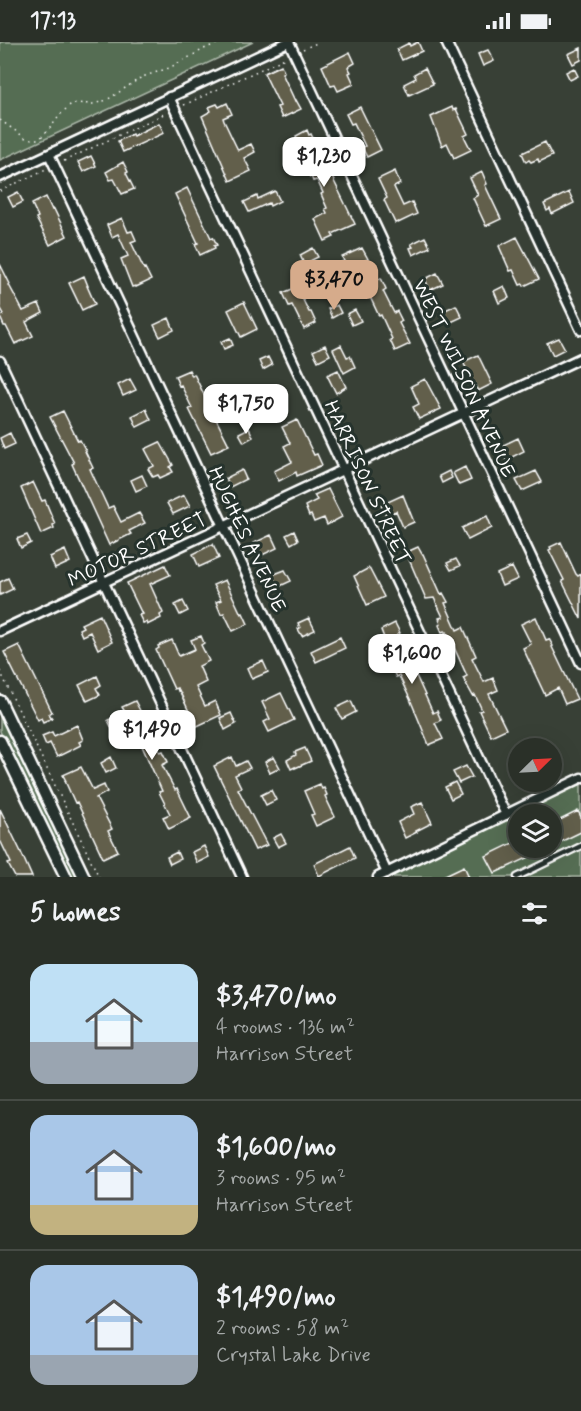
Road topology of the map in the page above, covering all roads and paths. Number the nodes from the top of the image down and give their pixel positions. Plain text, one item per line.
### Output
1 (221, 42) edge
2 (289, 42) edge
3 (319, 42) edge
4 (446, 42) edge
5 (301, 50) dead end
6 (289, 56) dead end
7 (169, 98) junction
8 (181, 106) dead end
9 (168, 112) dead end
10 (0, 120) edge
11 (49, 154) junction
12 (61, 163) dead end
13 (48, 168) dead end
14 (0, 177) edge
15 (0, 191) edge
16 (581, 330) edge
17 (581, 358) edge
18 (0, 361) edge
19 (464, 413) junction
20 (344, 470) junction
21 (224, 526) junction
22 (104, 582) junction
23 (0, 631) edge
24 (581, 663) edge
25 (0, 671) edge
26 (0, 701) edge
27 (0, 741) edge
28 (581, 778) edge
29 (506, 815) junction
30 (581, 846) edge
31 (387, 873) junction
32 (239, 876) edge
33 (66, 877) edge
34 (84, 877) edge
35 (99, 877) edge
36 (378, 877) edge
37 (517, 877) edge

1 - 10 path
2 - 7 street
2 - 19 street, WEST WILSON AVENUE
3 - 5 path
4 - 16 street
6 - 8 path
7 - 11 street
7 - 20 street, HARRISON STREET
9 - 12 path
11 - 14 street
11 - 21 street, HUGHES AVENUE
13 - 15 path
17 - 19 street, MOTOR STREET
18 - 22 street
19 - 20 street, MOTOR STREET
19 - 24 street, WEST WILSON AVENUE
20 - 21 street, MOTOR STREET
20 - 29 street, HARRISON STREET
21 - 22 street, MOTOR STREET
21 - 31 street, HUGHES AVENUE
22 - 23 street, MOTOR STREET
22 - 32 street
25 - 35 path
26 - 34 street
27 - 33 street
28 - 29 street
29 - 31 street
30 - 37 lane
31 - 36 street

